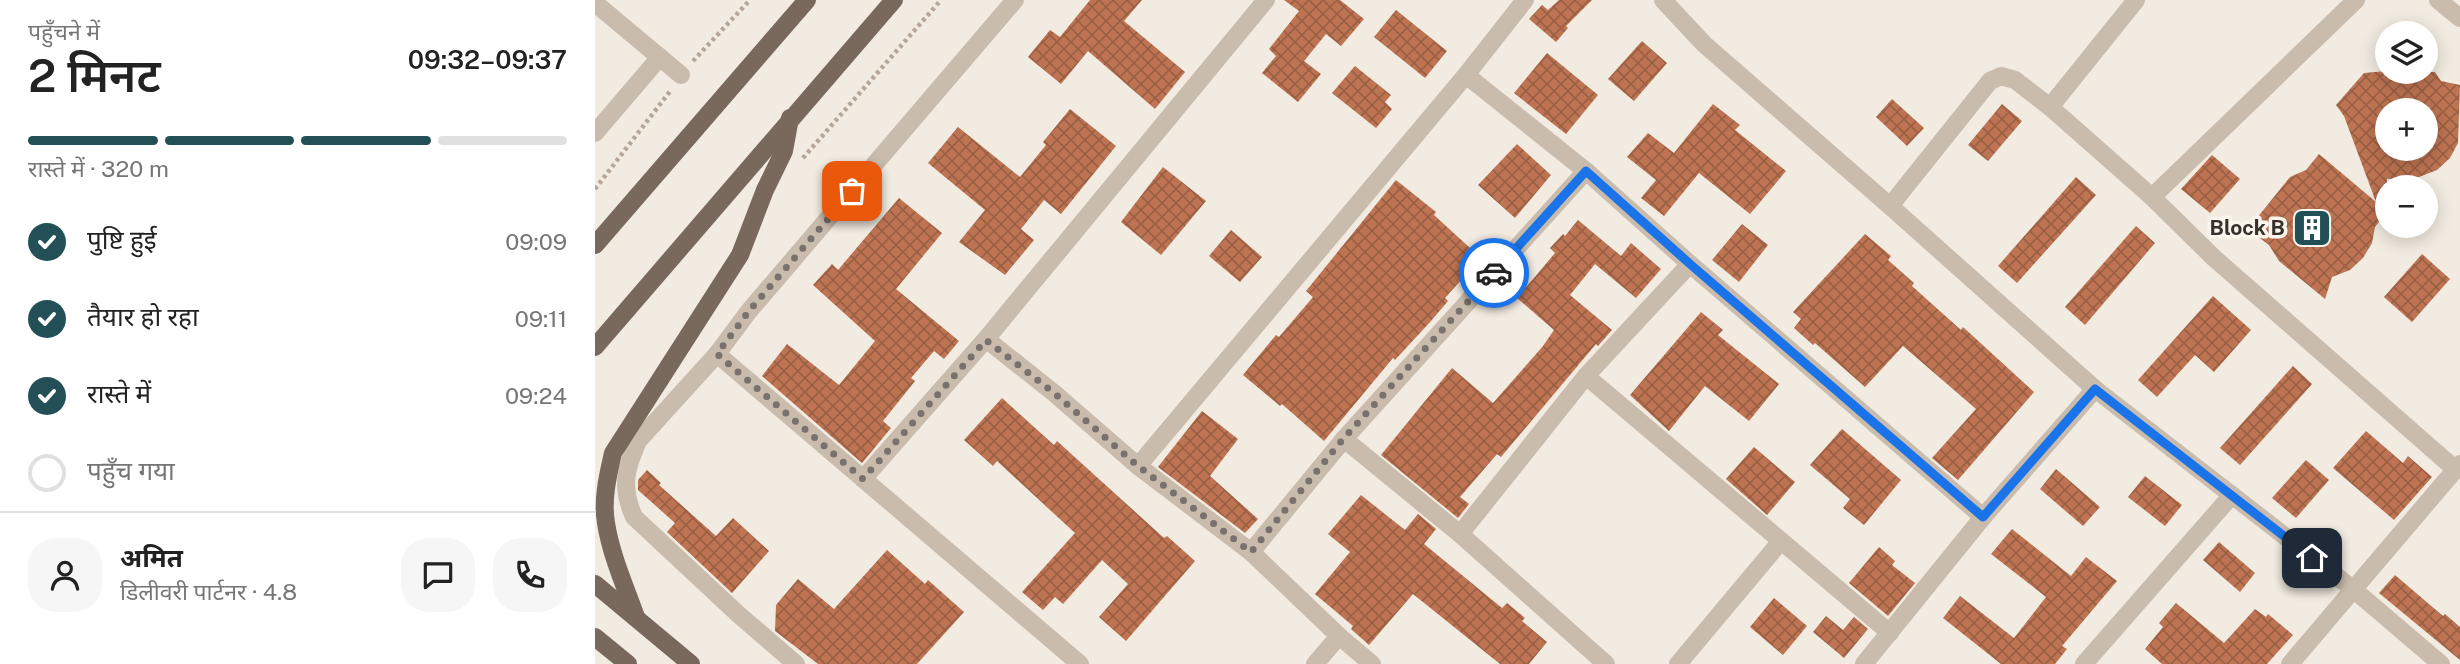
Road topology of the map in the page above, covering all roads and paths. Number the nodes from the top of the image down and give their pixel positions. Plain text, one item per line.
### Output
1 (807, 0) edge
2 (894, 0) edge
3 (941, 0) edge
4 (1015, 0) edge
5 (1266, 0) edge
6 (1525, 0) edge
7 (2136, 0) edge
8 (2356, 0) edge
9 (2438, 0) edge
10 (1671, 2) edge
11 (595, 3) edge
12 (2460, 18) edge
13 (660, 57) junction
14 (681, 75) dead end
15 (1466, 75) junction
16 (2050, 107) junction
17 (790, 118) junction
18 (595, 133) edge
19 (801, 161) dead end
20 (1586, 171) junction
21 (2152, 197) junction
22 (1890, 206) junction
23 (598, 238) edge
24 (1690, 264) junction
25 (986, 340) junction
26 (595, 347) edge
27 (717, 354) junction
28 (1586, 376) junction
29 (2095, 389) junction
30 (1343, 439) junction
31 (1138, 466) junction
32 (2457, 467) edge
33 (863, 479) junction
34 (2232, 495) junction
35 (1983, 517) junction
36 (1460, 534) junction
37 (1781, 541) junction
38 (1251, 552) junction
39 (595, 583) edge
40 (2353, 589) junction
41 (636, 617) junction
42 (1890, 633) junction
43 (1339, 636) junction
44 (595, 637) edge
45 (628, 664) edge
46 (691, 664) edge
47 (796, 664) edge
48 (1080, 664) edge
49 (1315, 664) edge
50 (1372, 664) edge
51 (1606, 664) edge
52 (1678, 664) edge
53 (1864, 664) edge
54 (2084, 664) edge
55 (2290, 664) edge
56 (2441, 664) edge

1 - 23 main road
2 - 17 main road
3 - 19 path
4 - 27 street
5 - 25 street
6 - 15 street
7 - 16 street
8 - 21 street
9 - 12 street
10 - 22 street
11 - 13 street
13 - 14 street
13 - 18 street
15 - 20 street
15 - 31 street
16 - 21 street
16 - 22 street
17 - 26 main road
17 - 41 main road
20 - 24 street
20 - 30 street
21 - 32 street
22 - 29 street
24 - 28 street
24 - 35 street
25 - 31 street
25 - 33 street
27 - 33 street
27 - 47 street
28 - 36 street
28 - 37 street
29 - 34 street
29 - 35 street
30 - 36 street
30 - 38 street
31 - 38 street
32 - 40 street
33 - 48 street
34 - 40 street
34 - 54 street
35 - 42 street
36 - 51 street
37 - 42 street
37 - 52 street
38 - 43 street
39 - 41 main road
40 - 55 street
40 - 56 street
41 - 46 main road
42 - 53 street
43 - 49 street
43 - 50 street
44 - 45 main road

